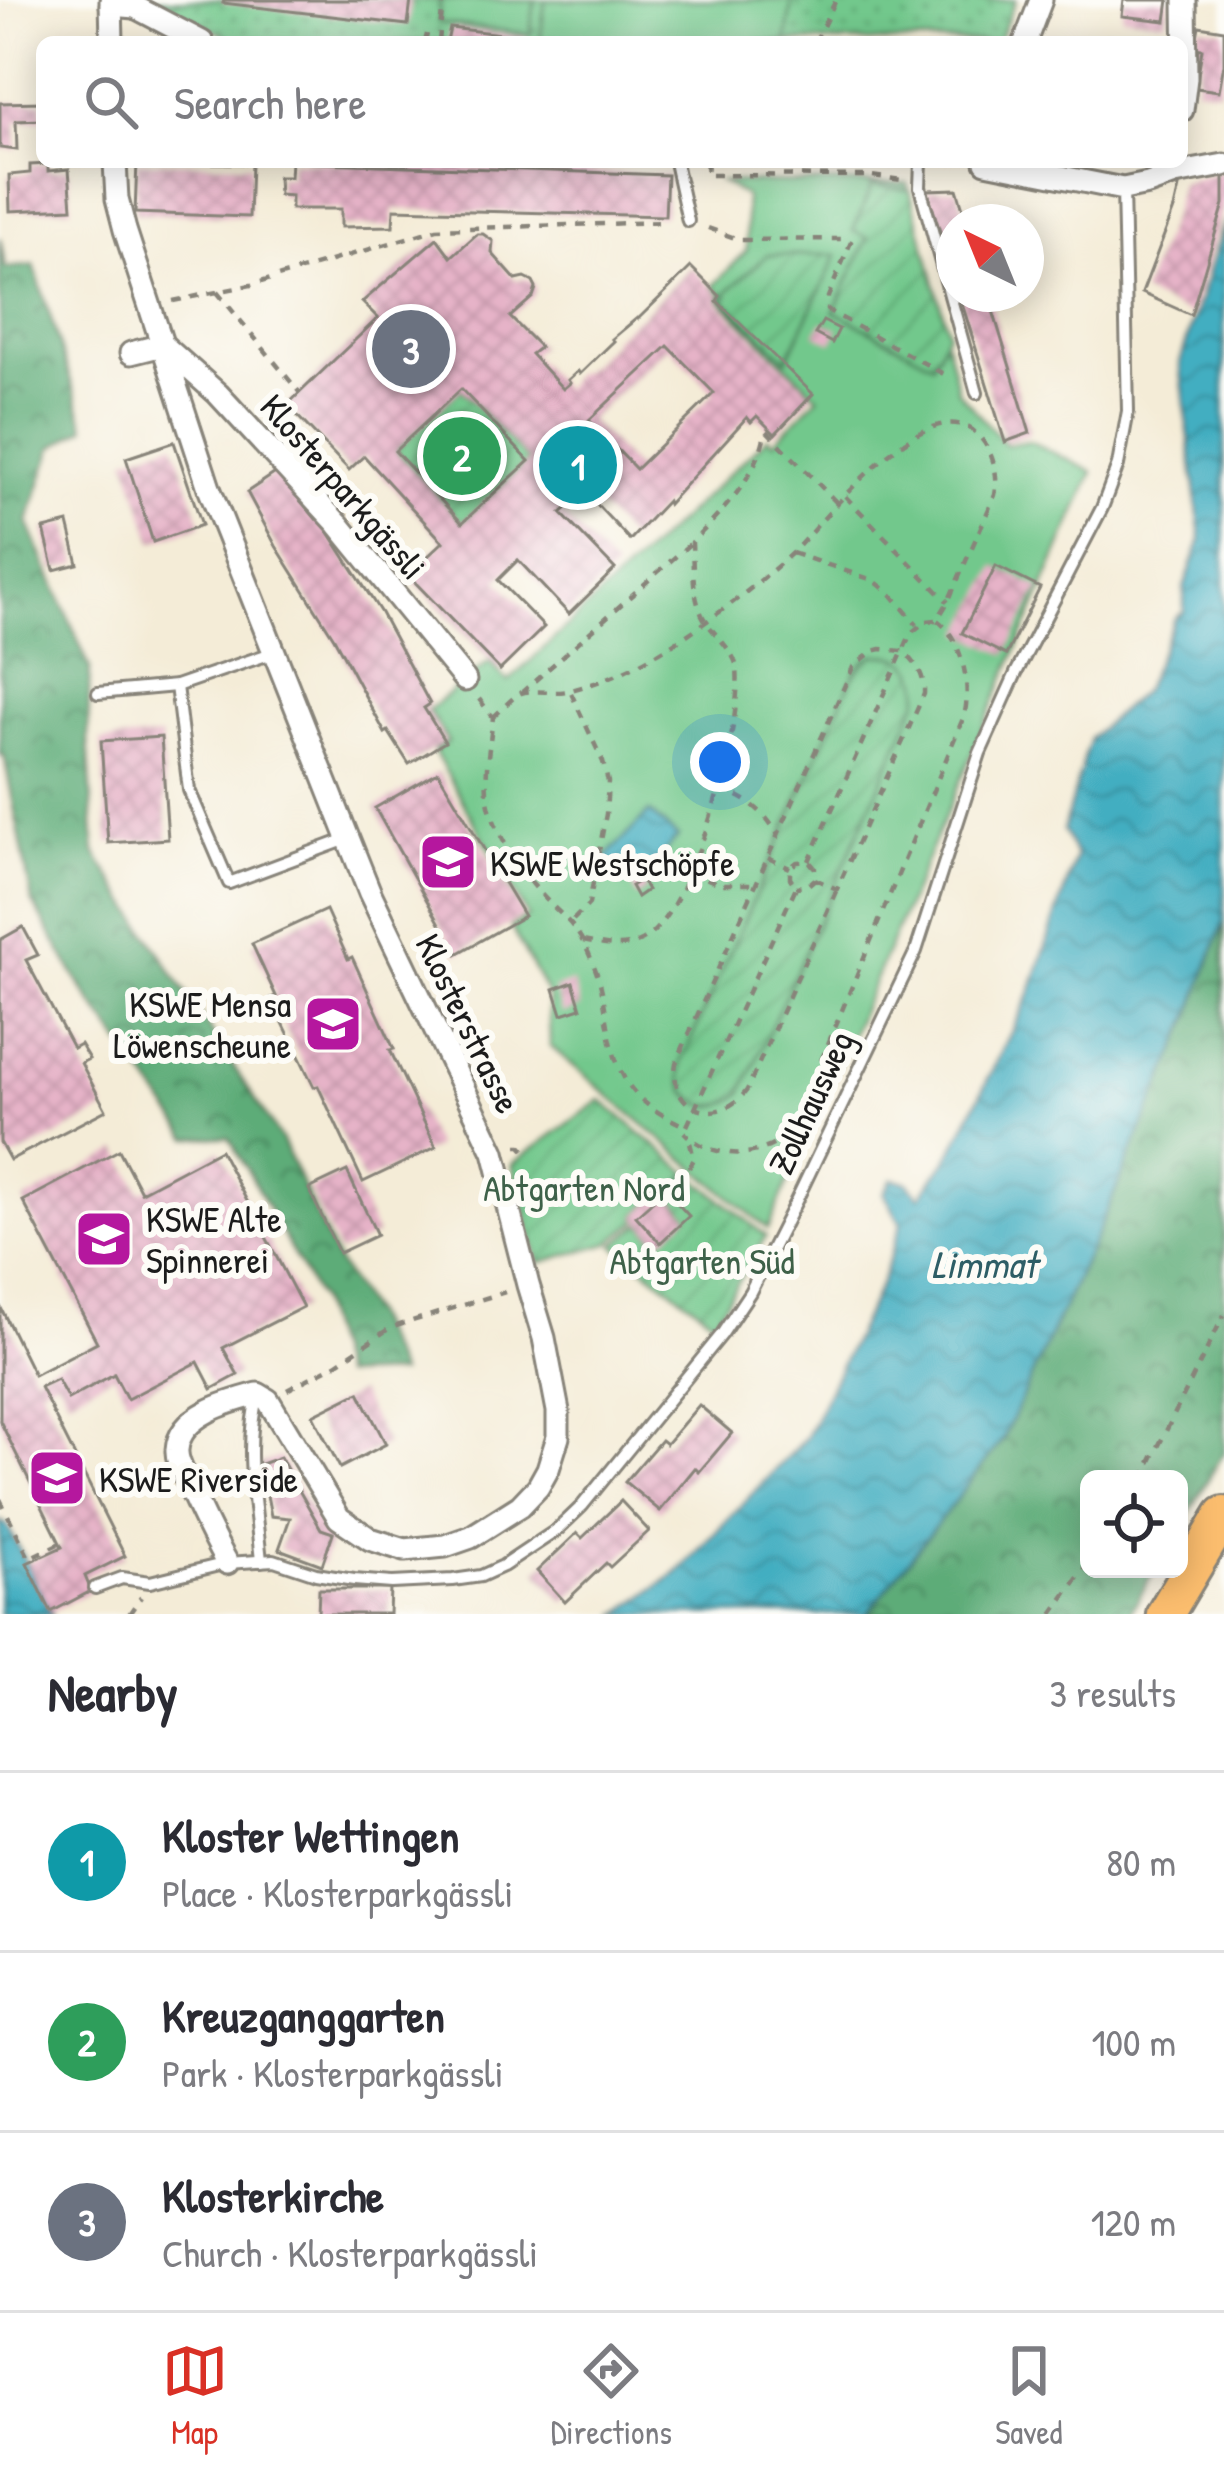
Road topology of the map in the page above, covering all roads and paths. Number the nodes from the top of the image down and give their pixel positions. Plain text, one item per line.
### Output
1 (443, 0) edge
2 (836, 0) edge
3 (1041, 0) edge
4 (1185, 0) edge
5 (111, 3) edge
6 (112, 36) edge
7 (191, 36) edge
8 (440, 36) edge
9 (818, 36) edge
10 (1027, 36) edge
11 (1185, 36) edge
12 (1221, 166) edge
13 (1188, 167) edge
14 (115, 168) edge
15 (676, 168) edge
16 (705, 168) edge
17 (920, 168) edge
18 (1017, 168) edge
19 (1175, 168) edge
20 (919, 182) junction
21 (1124, 189) junction
22 (688, 221) junction
23 (217, 292) junction
24 (150, 306) junction
25 (163, 345) junction
26 (131, 353) dead end
27 (953, 380) dead end
28 (300, 393) dead end
29 (977, 393) dead end
30 (845, 496) junction
31 (838, 503) junction
32 (692, 542) junction
33 (792, 553) junction
34 (948, 602) junction
35 (937, 620) junction
36 (706, 622) junction
37 (917, 626) junction
38 (903, 651) junction
39 (276, 652) junction
40 (465, 680) joint
41 (176, 686) junction
42 (570, 691) junction
43 (98, 693) dead end
44 (521, 693) junction
45 (494, 717) junction
46 (721, 789) junction
47 (778, 836) junction
48 (348, 838) junction
49 (768, 858) junction
50 (809, 861) junction
51 (790, 868) junction
52 (689, 871) junction
53 (815, 880) junction
54 (756, 884) junction
55 (796, 886) junction
56 (837, 889) junction
57 (571, 922) junction
58 (583, 941) junction
59 (695, 1108) junction
60 (686, 1129) junction
61 (689, 1168) dead end
62 (528, 1285) junction
63 (1224, 1315) edge
64 (263, 1397) junction
65 (1146, 1470) edge
66 (0, 1499) edge
67 (1224, 1515) edge
68 (60, 1548) dead end
69 (261, 1561) junction
70 (227, 1563) junction
71 (1080, 1575) edge
72 (95, 1588) dead end
73 (1052, 1614) edge
74 (1165, 1614) edge

1 - 8 path
2 - 9 path
3 - 10 street
4 - 11 street
5 - 6 street
5 - 7 street
12 - 13 street
14 - 24 street, Klosterstrasse
15 - 22 lane
16 - 20 path
17 - 20 lane
18 - 21 street
19 - 21 street
20 - 29 lane
21 - 69 lane, Zollhausweg
22 - 23 path
22 - 27 path
23 - 24 path
23 - 28 path
24 - 25 street, Klosterstrasse
25 - 26 street
25 - 39 street, Klosterstrasse
25 - 40 street, Klosterparkgässli
30 - 31 path
30 - 34 path
30 - 34 path
31 - 32 path
31 - 33 path
32 - 36 path
32 - 44 path
33 - 36 path
33 - 37 path
34 - 35 path
35 - 37 path
35 - 60 path
36 - 42 path
36 - 46 path
37 - 38 path
38 - 47 path
38 - 50 path
38 - 56 path
39 - 41 lane
39 - 48 street, Klosterstrasse
40 - 45 path
41 - 43 lane
41 - 48 lane
42 - 44 path
42 - 57 path
44 - 45 path
45 - 57 path
46 - 47 path
46 - 52 path
47 - 49 path
48 - 62 street, Klosterstrasse
49 - 51 path
49 - 54 path
50 - 51 path
50 - 53 path
51 - 55 path
52 - 54 path
52 - 58 path
53 - 55 path
53 - 56 path
54 - 59 path
55 - 59 path
56 - 59 path
57 - 58 path
58 - 60 path
59 - 60 path
60 - 61 path
62 - 64 path
62 - 64 street, Klosterstrasse
63 - 65 path
64 - 69 lane
64 - 70 street
66 - 68 path
67 - 74 main road
69 - 70 lane, Zollhausweg
70 - 72 lane, Zollhausweg
71 - 73 path

